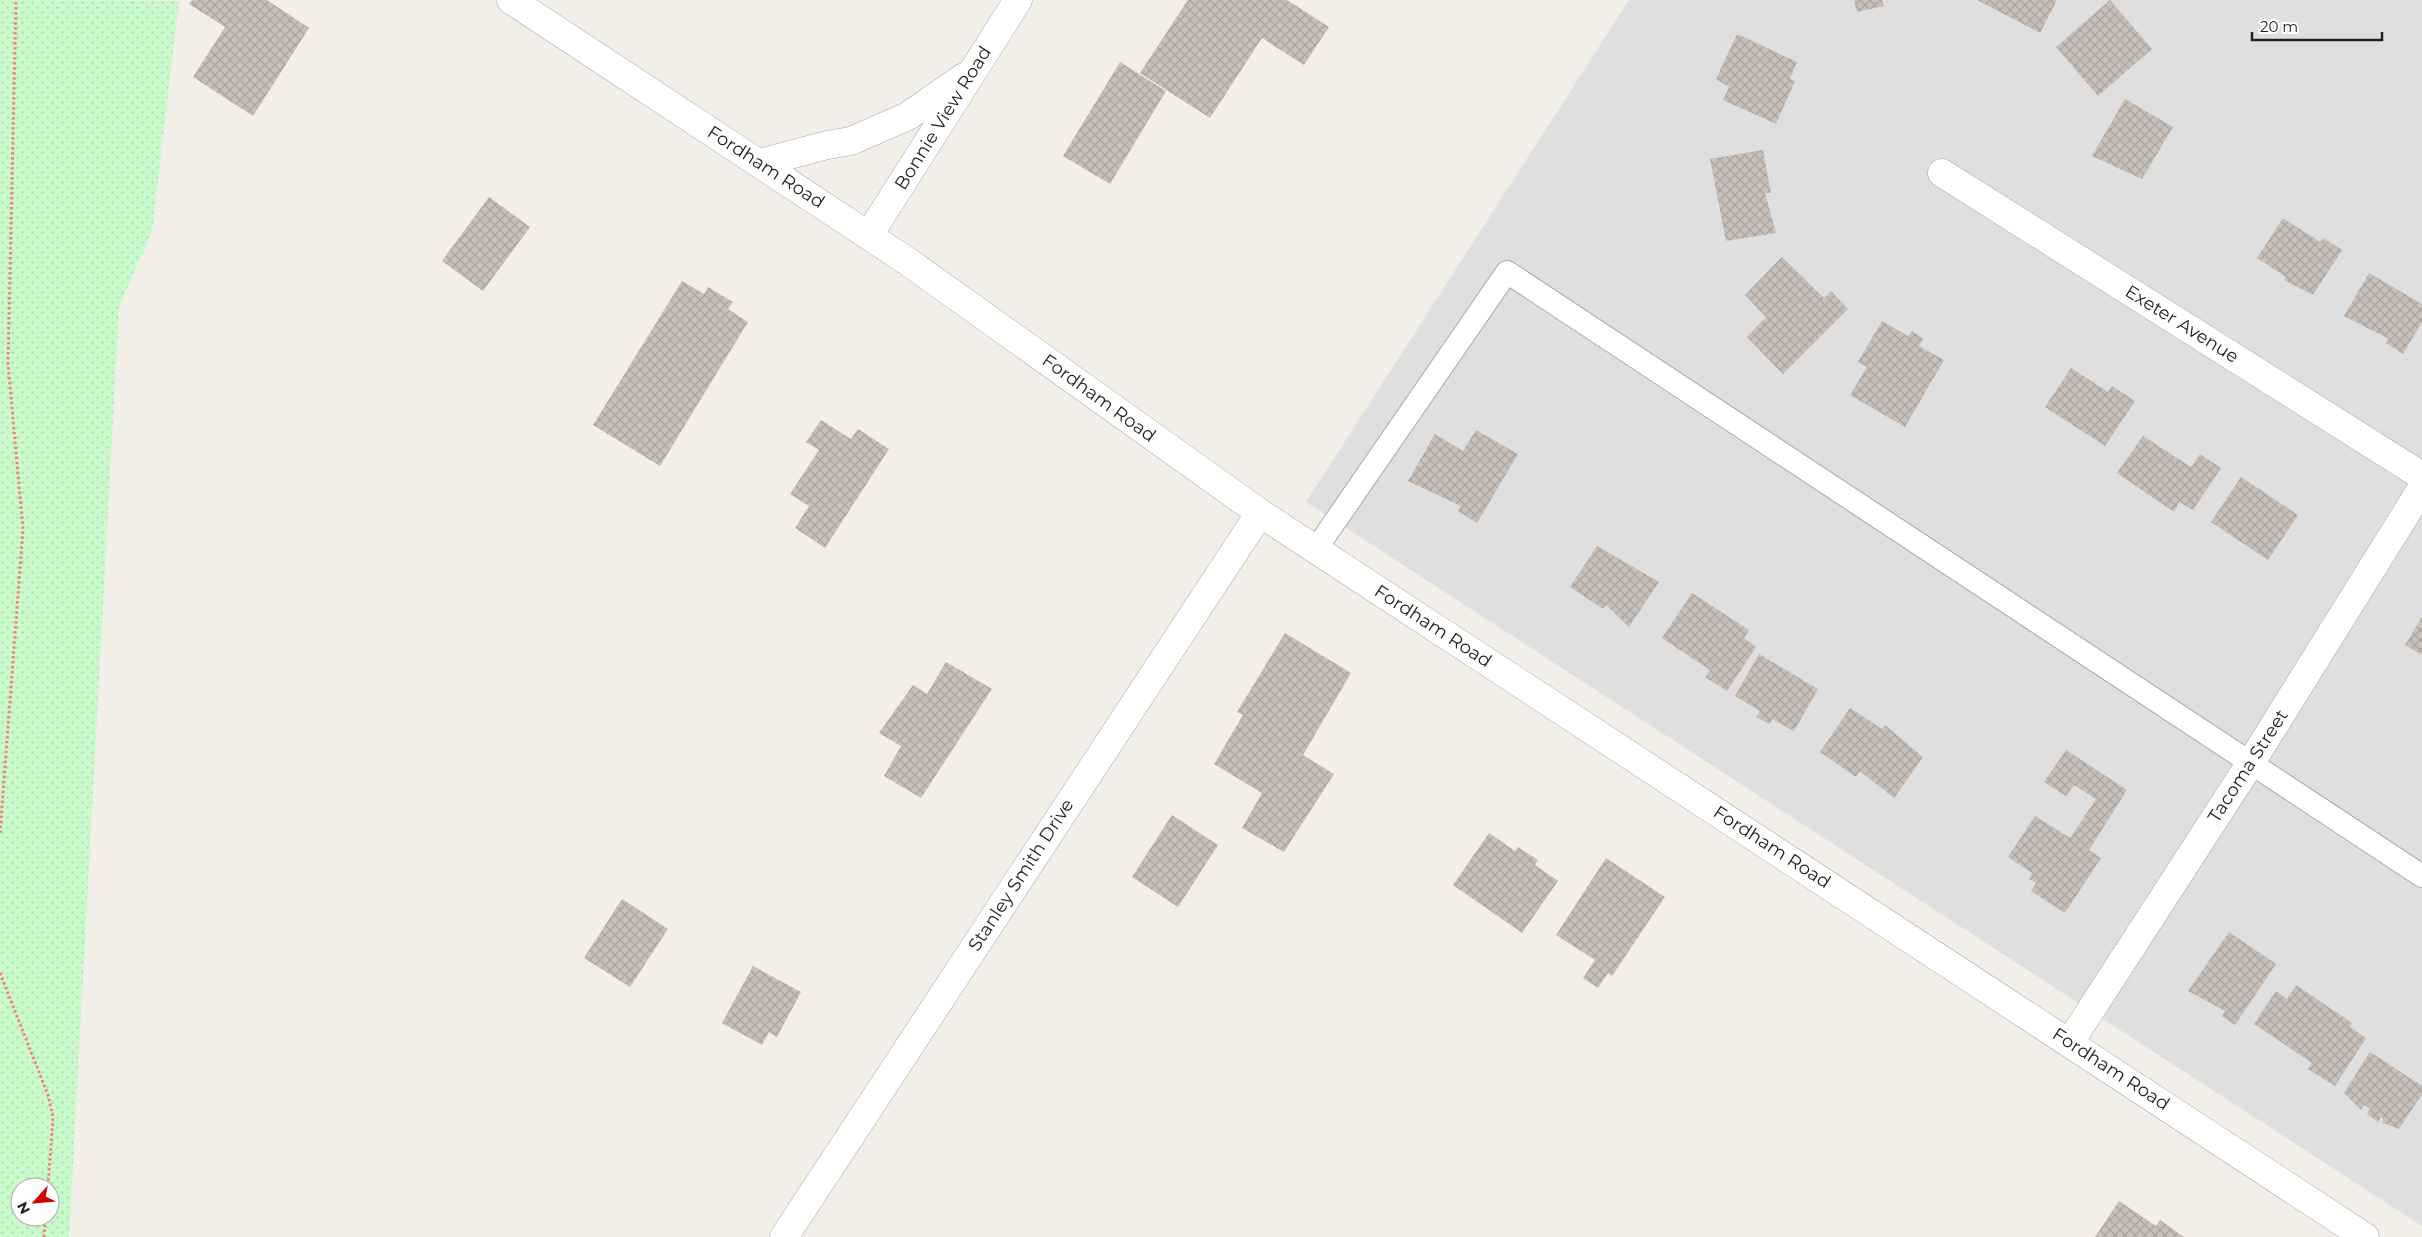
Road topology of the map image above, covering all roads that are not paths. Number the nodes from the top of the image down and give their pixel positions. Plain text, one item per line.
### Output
1 (511, 0) edge
2 (1018, 0) edge
3 (974, 70) junction
4 (760, 163) junction
5 (1942, 172) dead end
6 (869, 235) junction
7 (2422, 476) edge
8 (2422, 488) edge
9 (1260, 513) junction
10 (1316, 549) junction
11 (2250, 764) junction
12 (2422, 876) edge
13 (2070, 1042) junction
14 (784, 1237) edge
15 (2366, 1237) edge

1 - 4 street, Fordham Road
2 - 3 street, Bonnie View Road
3 - 4 street
3 - 6 street, Bonnie View Road
4 - 6 street, Fordham Road
5 - 7 street, Exeter Avenue
6 - 9 street, Fordham Road
8 - 11 street, Tacoma Street
9 - 10 street, Fordham Road
9 - 14 street, Stanley Smith Drive
10 - 11 lane
10 - 13 street, Fordham Road
11 - 12 lane
11 - 13 street, Tacoma Street
13 - 15 street, Fordham Road

